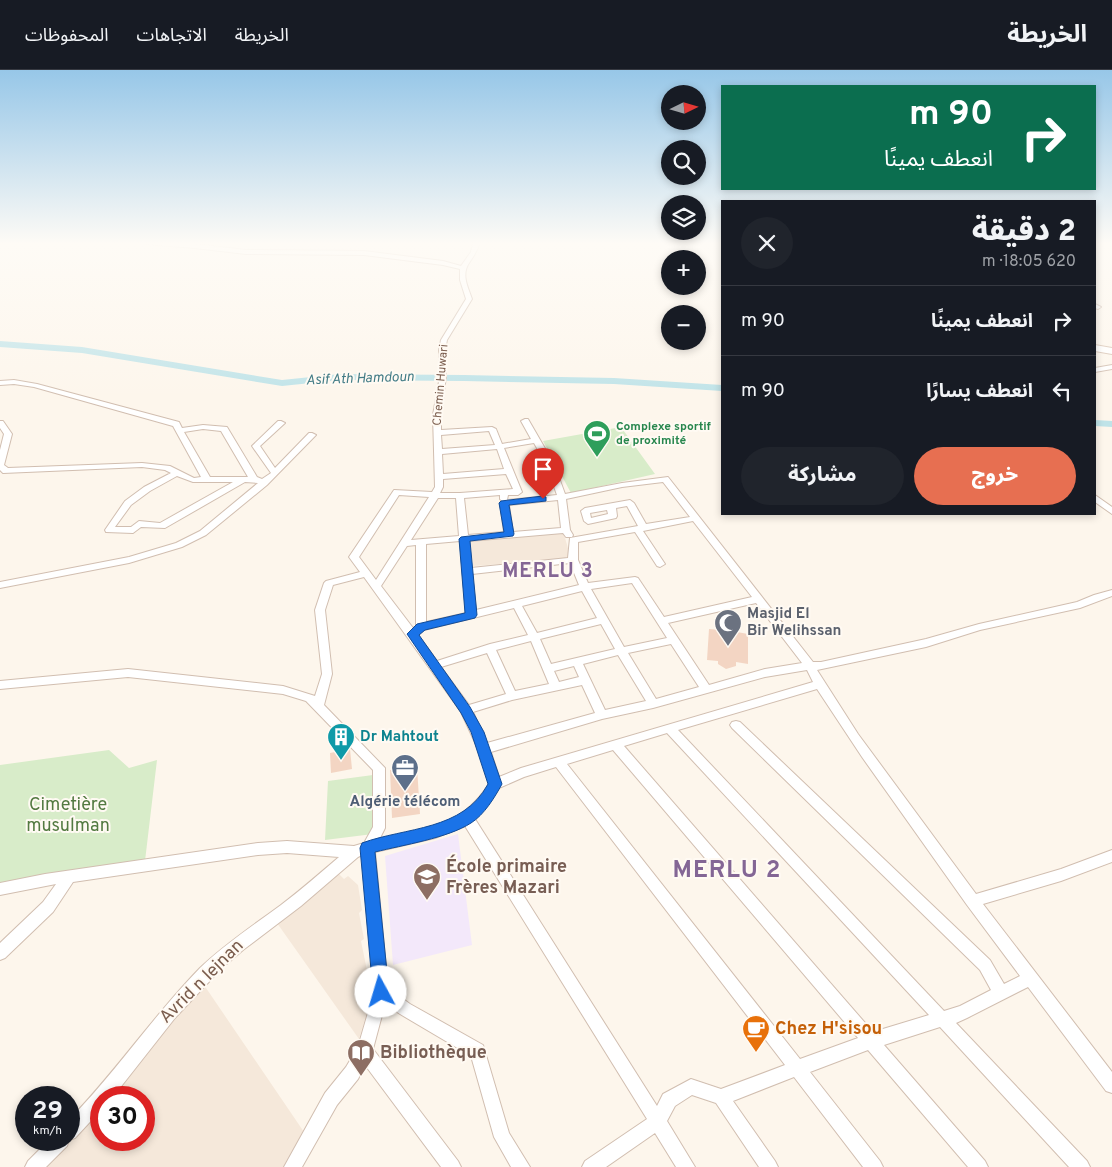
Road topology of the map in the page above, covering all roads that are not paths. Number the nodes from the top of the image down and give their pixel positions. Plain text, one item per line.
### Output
1 (467, 295) edge
2 (1096, 348) edge
3 (1112, 352) edge
4 (1112, 367) edge
5 (1096, 370) edge
6 (0, 383) edge
7 (526, 421) dead end
8 (0, 423) edge
9 (281, 423) dead end
10 (180, 431) junction
11 (438, 433) junction
12 (312, 435) dead end
13 (537, 440) junction
14 (498, 447) junction
15 (438, 452) junction
16 (510, 471) junction
17 (176, 473) junction
18 (275, 473) junction
19 (439, 477) junction
20 (242, 479) junction
21 (254, 479) junction
22 (207, 480) junction
23 (264, 483) junction
24 (504, 492) junction
25 (435, 496) junction
26 (460, 496) junction
27 (562, 497) junction
28 (1096, 499) edge
29 (504, 503) junction
30 (611, 506) dead end
31 (1112, 511) edge
32 (696, 518) junction
33 (641, 528) junction
34 (566, 530) junction
35 (509, 534) junction
36 (464, 539) junction
37 (572, 540) junction
38 (421, 542) junction
39 (405, 543) junction
40 (573, 560) junction
41 (660, 564) dead end
42 (468, 571) junction
43 (366, 574) junction
44 (0, 585) edge
45 (376, 587) junction
46 (585, 587) junction
47 (1112, 593) edge
48 (759, 600) junction
49 (516, 603) junction
50 (471, 615) junction
51 (602, 620) junction
52 (662, 621) junction
53 (421, 627) junction
54 (412, 634) junction
55 (534, 638) junction
56 (674, 640) junction
57 (490, 648) junction
58 (621, 651) junction
59 (577, 662) junction
60 (433, 666) junction
61 (810, 666) junction
62 (548, 669) junction
63 (585, 680) junction
64 (820, 684) junction
65 (1, 686) edge
66 (555, 687) junction
67 (706, 689) junction
68 (512, 696) junction
69 (653, 704) junction
70 (318, 706) junction
71 (466, 710) junction
72 (602, 715) junction
73 (736, 725) dead end
74 (670, 728) junction
75 (616, 744) junction
76 (484, 749) junction
77 (559, 762) junction
78 (495, 784) junction
79 (468, 818) junction
80 (361, 850) junction
81 (1112, 856) edge
82 (69, 877) junction
83 (0, 889) edge
84 (972, 901) junction
85 (0, 953) edge
86 (1031, 978) junction
87 (381, 992) junction
88 (1001, 993) junction
89 (942, 1019) junction
90 (870, 1041) junction
91 (365, 1050) junction
92 (798, 1068) junction
93 (1112, 1085) edge
94 (721, 1097) junction
95 (658, 1121) junction
96 (80, 1122) edge
97 (50, 1151) edge
98 (34, 1167) edge
99 (293, 1167) edge
100 (452, 1167) edge
101 (522, 1167) edge
102 (591, 1167) edge
103 (686, 1167) edge
104 (769, 1167) edge
105 (874, 1167) edge
106 (979, 1167) edge
107 (1081, 1167) edge

1 - 11 street, Chemin Huwari
2 - 3 street
4 - 5 street
6 - 10 street
7 - 13 street
8 - 17 street
9 - 18 street
10 - 21 street
10 - 22 street
11 - 14 street
11 - 15 street, Chemin Huwari
12 - 18 street
13 - 14 street
13 - 27 street
14 - 15 street
14 - 16 street
15 - 19 street, Chemin Huwari
16 - 19 street
16 - 24 street
17 - 20 street
17 - 22 street
18 - 23 street
19 - 25 street, Chemin Huwari
20 - 21 street
20 - 22 street
21 - 23 street
23 - 44 street
24 - 26 street
24 - 29 street
25 - 26 street
25 - 39 street
25 - 43 street
26 - 36 street
27 - 29 street
27 - 32 street
27 - 34 street
28 - 31 street
29 - 35 street
30 - 33 street
32 - 33 street
32 - 48 street
33 - 37 street
33 - 41 street
34 - 35 street
34 - 37 street
35 - 36 street
36 - 38 street
36 - 42 street
37 - 40 street
38 - 39 street
38 - 53 street
39 - 45 street
40 - 42 street
40 - 46 street
42 - 50 street
43 - 45 street
43 - 70 street
45 - 54 street
46 - 49 street
46 - 51 street
46 - 52 street
47 - 61 street
48 - 52 street
48 - 61 street
49 - 50 street
49 - 55 street
50 - 53 street
51 - 55 street
51 - 58 street
52 - 56 street
53 - 54 street
54 - 60 street
55 - 57 street
55 - 62 street
56 - 58 street
56 - 67 street
57 - 60 street
57 - 68 street
58 - 59 street
58 - 69 street
59 - 62 street
59 - 63 street
60 - 71 street
61 - 64 street
61 - 67 street
62 - 66 street
63 - 66 street
63 - 72 street
64 - 74 street
64 - 84 street
65 - 70 street
66 - 68 street
67 - 69 street
68 - 71 street
69 - 72 street
70 - 80 street
71 - 76 street
72 - 76 street
73 - 88 street
74 - 75 street
74 - 89 street
75 - 77 street
75 - 90 street
76 - 78 street
77 - 78 street
77 - 92 street
78 - 79 street
79 - 80 street
79 - 95 street
80 - 82 street
80 - 87 street
80 - 96 street, Avrid n lejnan
81 - 84 street
82 - 83 street
82 - 85 street
84 - 86 street
86 - 88 street
86 - 93 street
87 - 91 street
87 - 101 street
88 - 89 street
89 - 90 street
89 - 107 street
90 - 92 street
90 - 106 street
91 - 99 street
91 - 100 street
92 - 94 street
92 - 105 street
94 - 95 street
94 - 104 street
95 - 102 street
95 - 103 street
97 - 98 street

